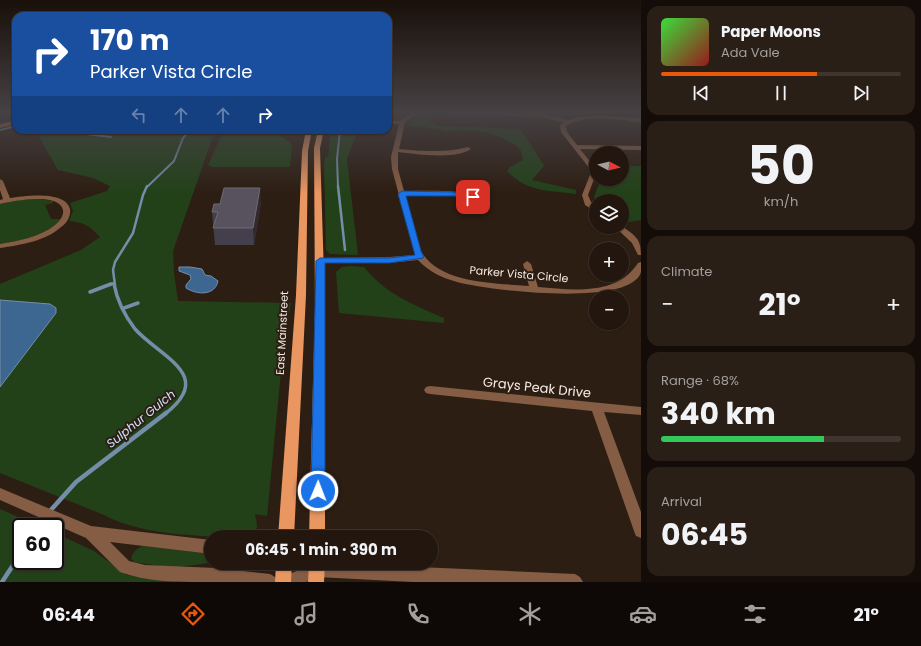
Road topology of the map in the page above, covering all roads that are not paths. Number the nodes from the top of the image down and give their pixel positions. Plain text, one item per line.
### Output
1 (307, 138) edge
2 (320, 138) edge
3 (398, 138) edge
4 (569, 138) edge
5 (576, 147) junction
6 (641, 148) edge
7 (395, 150) junction
8 (468, 150) dead end
9 (0, 181) edge
10 (402, 194) junction
11 (473, 197) dead end
12 (4, 201) edge
13 (589, 204) edge
14 (627, 234) edge
15 (0, 246) edge
16 (641, 253) edge
17 (420, 257) junction
18 (320, 261) junction
19 (527, 264) dead end
20 (641, 265) edge
21 (638, 278) edge
22 (534, 289) junction
23 (430, 390) dead end
24 (597, 407) junction
25 (641, 411) edge
26 (0, 494) edge
27 (286, 530) edge
28 (317, 530) edge
29 (641, 531) edge
30 (91, 532) junction
31 (204, 546) edge
32 (284, 570) edge
33 (317, 572) edge
34 (270, 582) edge
35 (283, 582) edge
36 (287, 582) edge
37 (575, 582) edge

1 - 27 main road, East Mainstreet
2 - 18 main road
3 - 7 street
4 - 5 street
5 - 6 street
5 - 13 street
7 - 8 street
7 - 10 street
9 - 12 street
10 - 11 street
10 - 17 street
12 - 15 street
14 - 16 street
17 - 18 street
17 - 22 street, Parker Vista Circle
18 - 28 main road
19 - 22 street
20 - 21 street, Parker Vista Circle
21 - 22 street, Parker Vista Circle
23 - 24 street, Grays Peak Drive
24 - 25 street, Grays Peak Drive
24 - 29 street
26 - 30 street
30 - 31 street
30 - 34 street
32 - 35 main road
33 - 36 street
33 - 37 street

